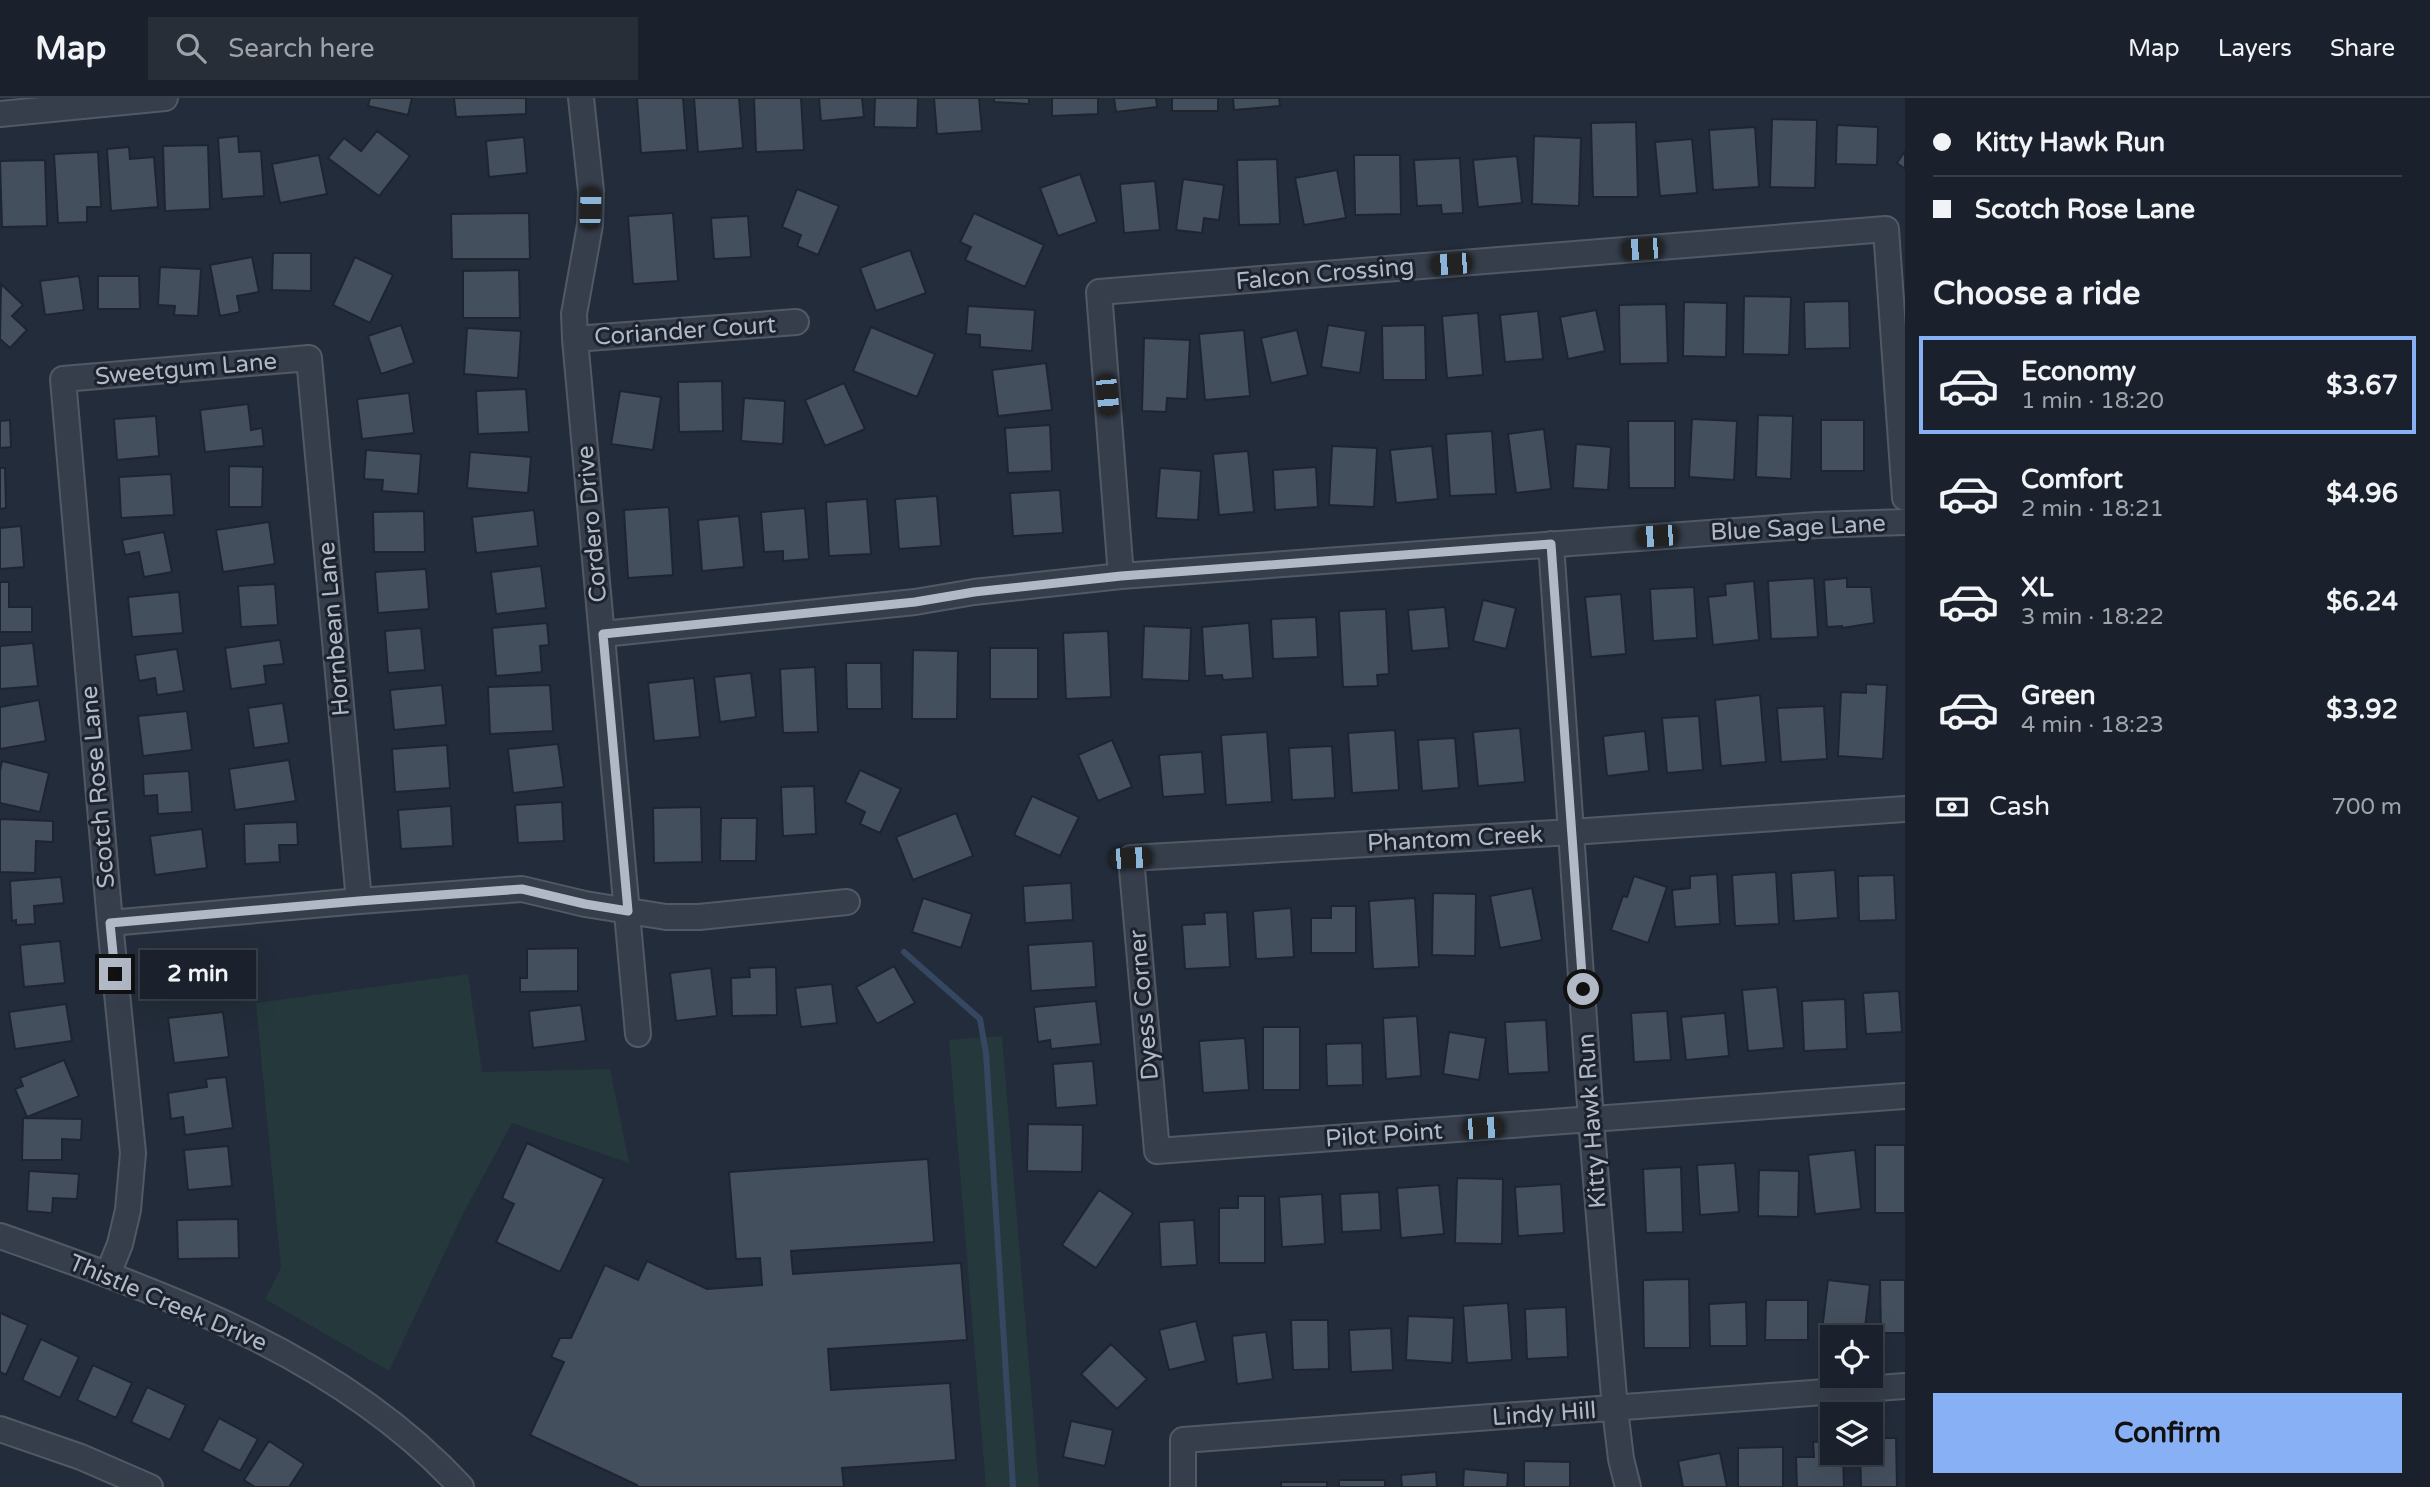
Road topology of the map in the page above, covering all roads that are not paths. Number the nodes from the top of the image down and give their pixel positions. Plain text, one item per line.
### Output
1 (165, 98) edge
2 (581, 98) edge
3 (0, 114) edge
4 (796, 322) dead end
5 (575, 339) junction
6 (309, 358) joint
7 (63, 379) joint
8 (1905, 498) edge
9 (1905, 522) edge
10 (1551, 544) junction
11 (1121, 576) junction
12 (603, 634) junction
13 (1905, 809) edge
14 (1572, 832) junction
15 (1131, 858) joint
16 (359, 901) junction
17 (847, 902) dead end
18 (628, 911) junction
19 (110, 923) junction
20 (638, 1034) dead end
21 (1905, 1096) edge
22 (1591, 1120) junction
23 (1157, 1151) joint
24 (0, 1236) edge
25 (108, 1274) junction
26 (1905, 1386) edge
27 (1615, 1409) junction
28 (0, 1429) edge
29 (150, 1487) edge
30 (461, 1487) edge
31 (1183, 1487) edge
32 (1628, 1487) edge

1 - 3 street
2 - 5 street, Cordero Drive
4 - 5 street, Coriander Court
5 - 12 street, Cordero Drive
6 - 7 street, Sweetgum Lane
6 - 16 street, Hornbean Lane
7 - 19 street, Scotch Rose Lane
8 - 11 street, Falcon Crossing
9 - 10 street, Blue Sage Lane
10 - 11 street, Blue Sage Lane
10 - 14 street, Kitty Hawk Run
11 - 12 street, Blue Sage Lane
12 - 18 street, Cordero Drive
13 - 14 street, Phantom Creek
14 - 15 street, Phantom Creek
14 - 22 street, Kitty Hawk Run
15 - 23 street, Dyess Corner
16 - 18 street
16 - 19 street
17 - 18 street
18 - 20 street, Cordero Drive
19 - 25 street, Scotch Rose Lane
21 - 22 street, Pilot Point
22 - 23 street, Pilot Point
22 - 27 street, Kitty Hawk Run
24 - 25 street, Thistle Creek Drive
25 - 30 street, Thistle Creek Drive
26 - 27 street, Lindy Hill
27 - 31 street, Lindy Hill
27 - 32 street, Kitty Hawk Run
28 - 29 street

